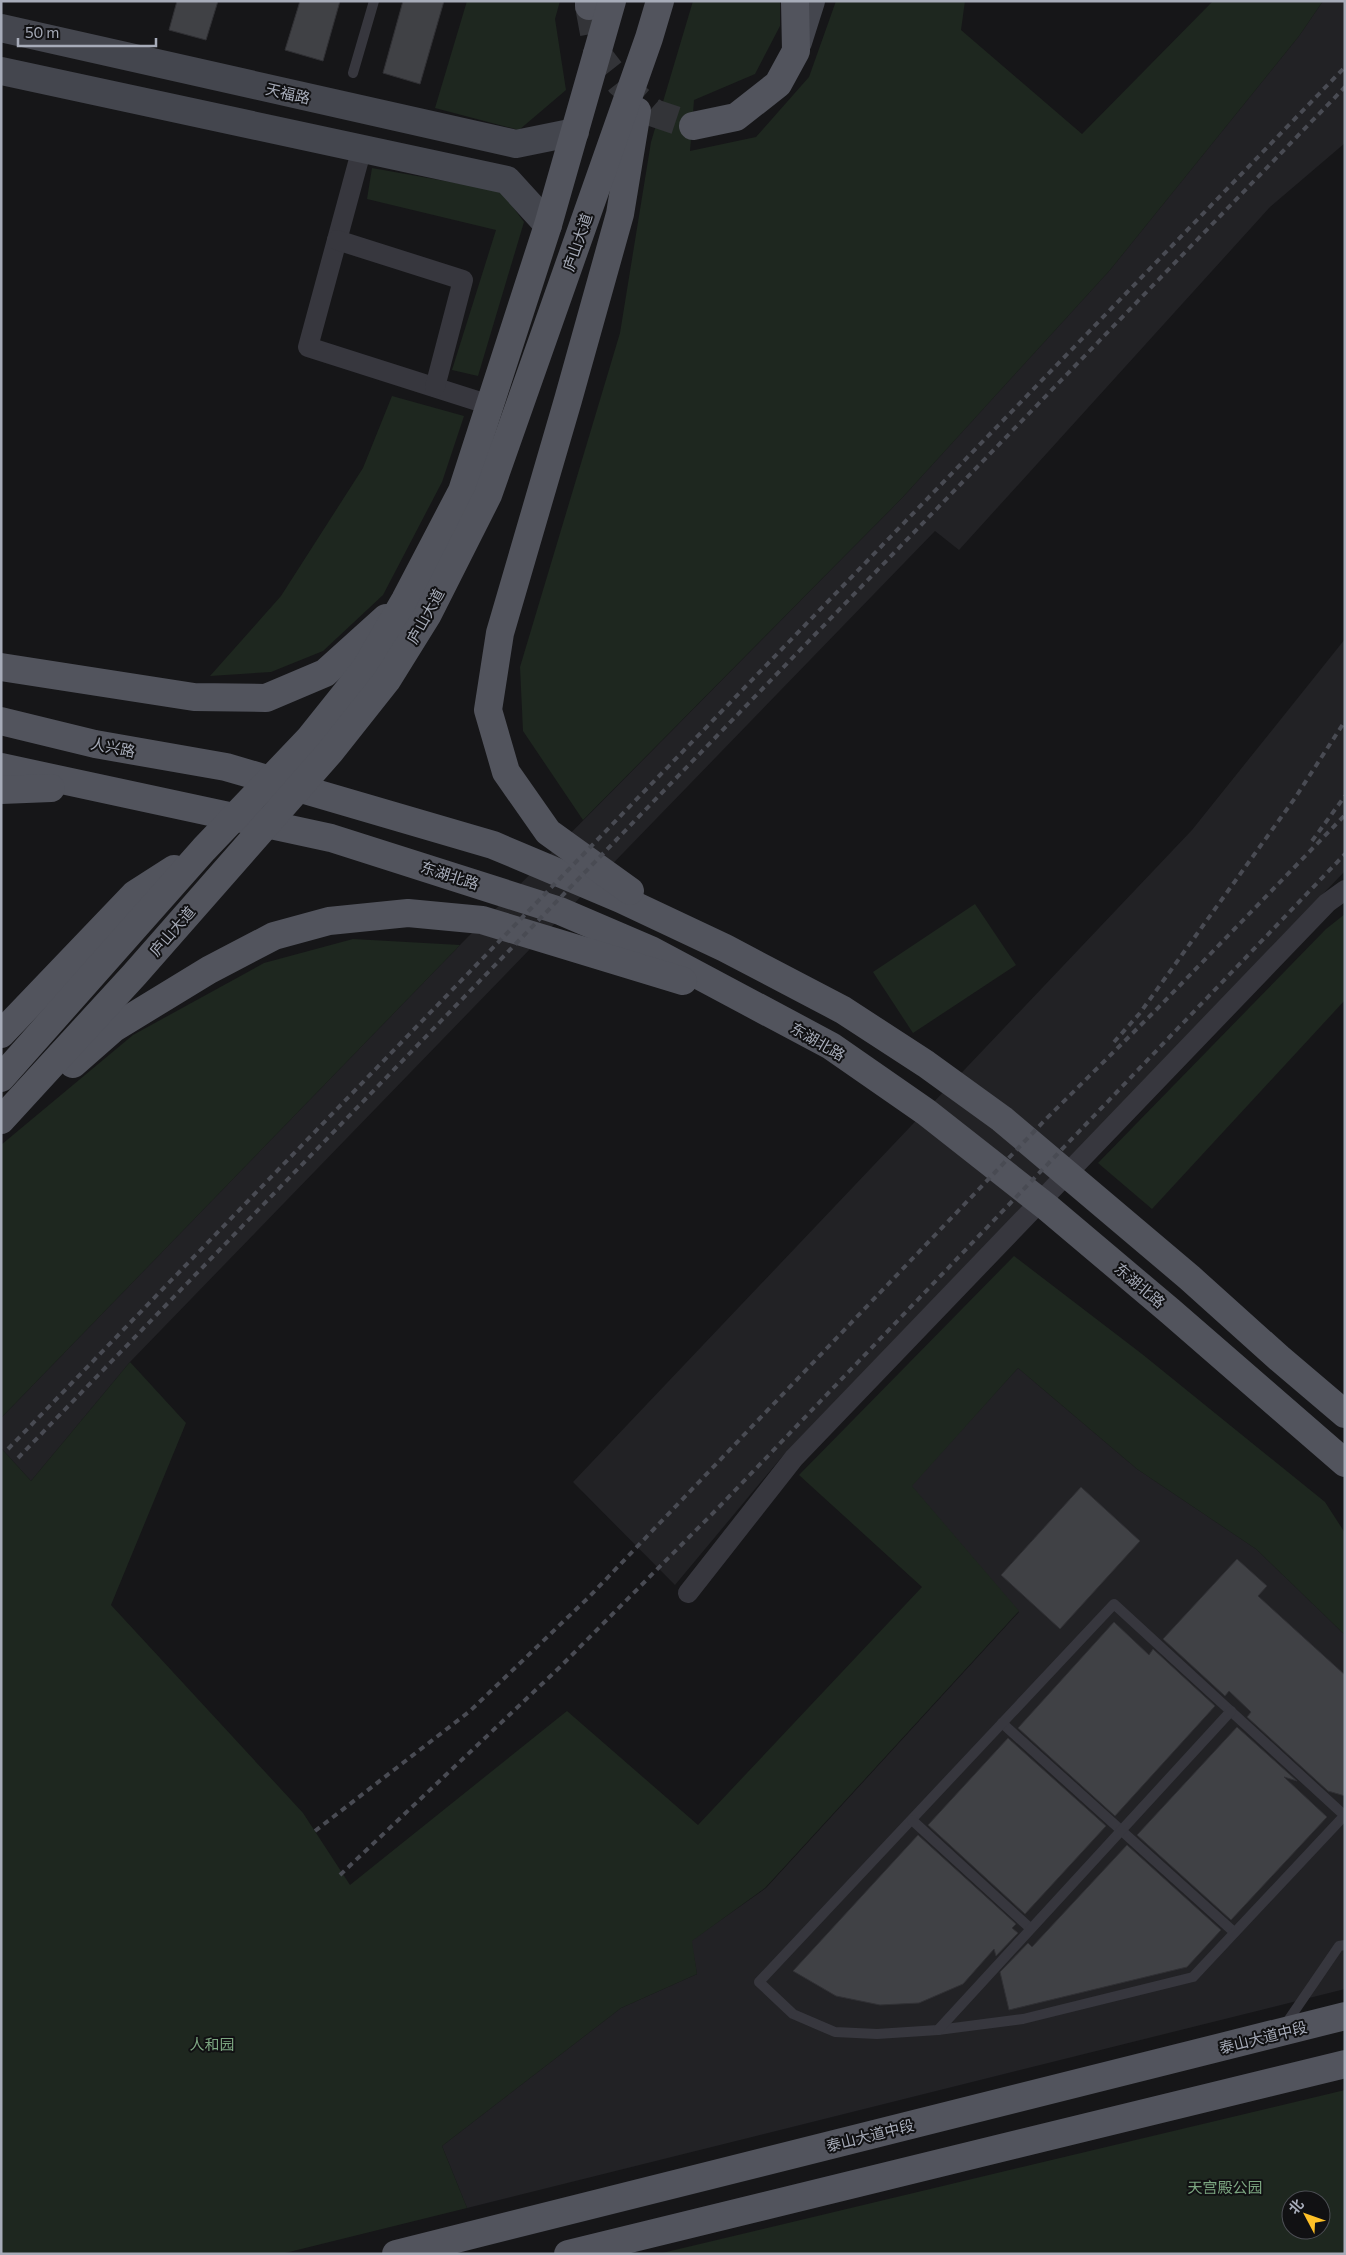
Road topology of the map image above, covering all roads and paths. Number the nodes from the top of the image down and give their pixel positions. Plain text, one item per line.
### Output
1 (374, 1) edge
2 (660, 1) edge
3 (795, 1) edge
4 (810, 1) edge
5 (597, 3) edge
6 (1, 28) edge
7 (649, 38) junction
8 (796, 51) junction
9 (1, 71) edge
10 (353, 73) dead end
11 (693, 126) tunnel mouth
12 (575, 132) junction
13 (362, 148) junction
14 (548, 225) junction
15 (337, 240) junction
16 (434, 387) junction
17 (490, 405) junction
18 (405, 600) junction
19 (1, 667) edge
20 (1, 721) edge
21 (1, 767) edge
22 (90, 786) junction
23 (1, 790) edge
24 (204, 849) junction
25 (1345, 890) edge
26 (677, 926) junction
27 (744, 1000) junction
28 (1, 1034) edge
29 (1, 1078) edge
30 (1, 1120) edge
31 (1, 1125) edge
32 (1345, 1414) edge
33 (1342, 1462) edge
34 (688, 1593) dead end
35 (1231, 1711) junction
36 (1002, 1723) junction
37 (1344, 1815) edge
38 (912, 1820) junction
39 (1121, 1830) junction
40 (1030, 1928) junction
41 (1234, 1932) junction
42 (1345, 1944) edge
43 (1345, 2016) edge
44 (938, 2030) junction
45 (1281, 2032) junction
46 (1345, 2064) edge
47 (396, 2254) edge
48 (568, 2254) edge

1 - 10 lane
2 - 7 main road, 庐山大道
3 - 8 main road
4 - 8 street
5 - 12 main road, 庐山大道
6 - 12 street, 天福路
7 - 26 main road
7 - 30 main road, 庐山大道
8 - 11 main road
9 - 13 street
12 - 14 main road, 庐山大道
13 - 14 street
13 - 15 street
14 - 17 main road, 庐山大道
15 - 16 street
15 - 16 street
16 - 17 street
17 - 18 main road, 庐山大道
18 - 19 main road
18 - 24 main road, 庐山大道
20 - 26 main road, 人兴路
21 - 22 main road
22 - 23 main road
22 - 27 main road, 东湖北路
24 - 28 main road
24 - 29 main road, 庐山大道
25 - 34 street
26 - 32 main road
27 - 31 main road
27 - 33 main road, 东湖北路
35 - 36 lane
35 - 37 lane
35 - 39 lane
36 - 38 lane
36 - 39 lane
37 - 41 lane
38 - 40 lane
38 - 44 lane
39 - 40 lane
39 - 41 lane
40 - 44 lane
41 - 44 lane
42 - 45 lane
43 - 45 main road, 泰山大道中段
45 - 47 main road, 泰山大道中段
46 - 48 main road

